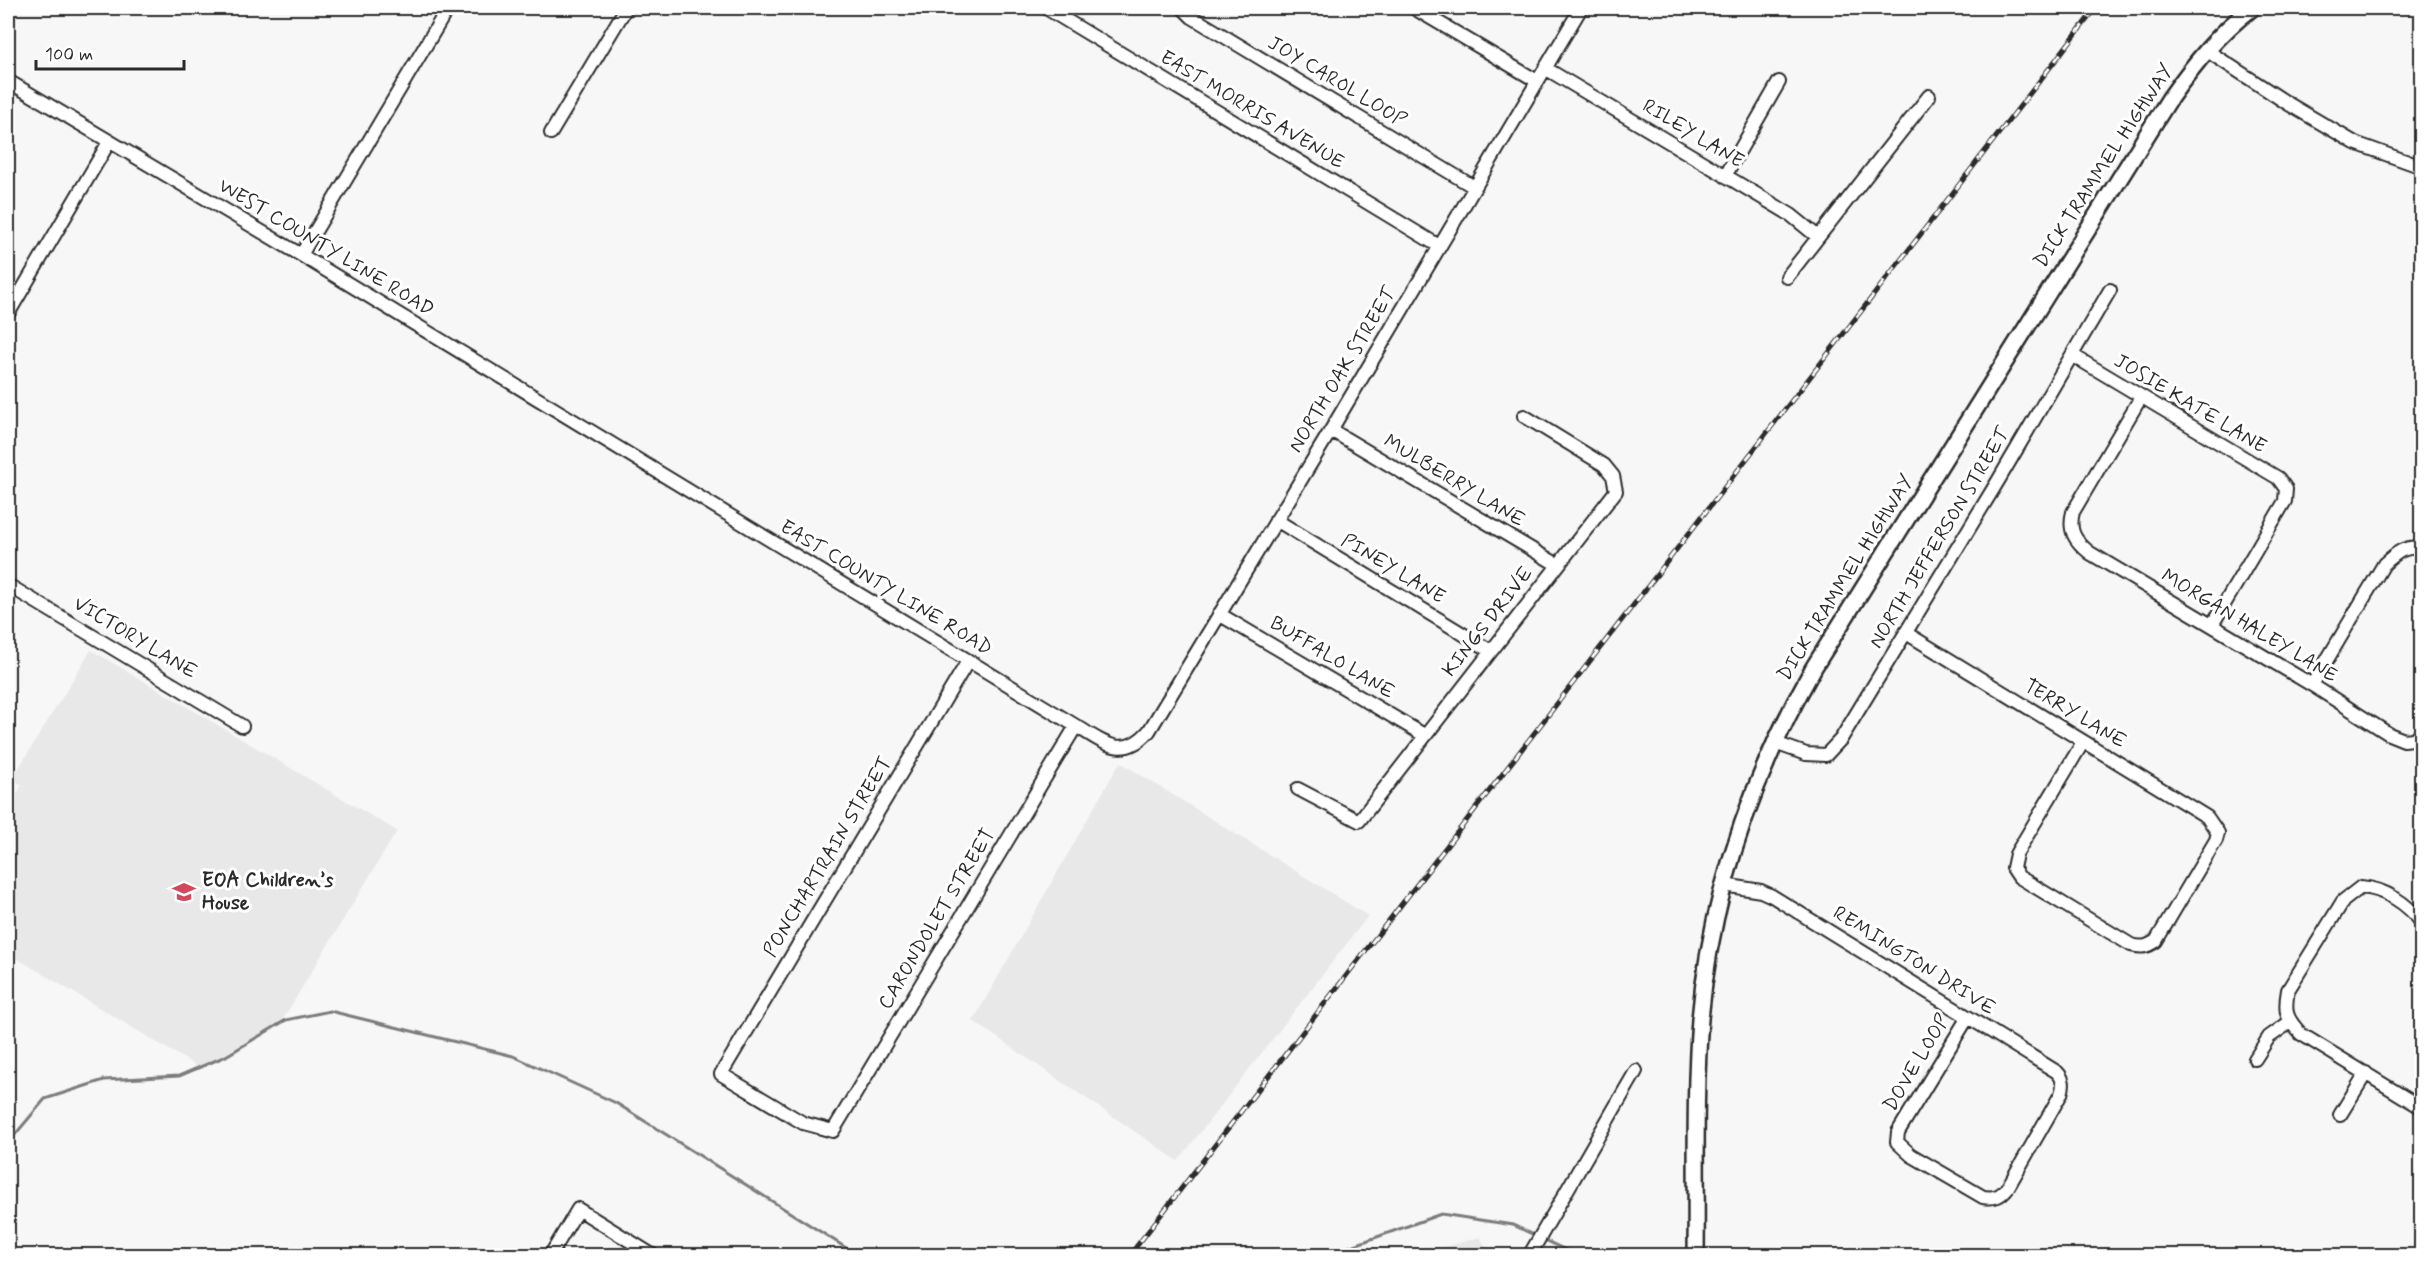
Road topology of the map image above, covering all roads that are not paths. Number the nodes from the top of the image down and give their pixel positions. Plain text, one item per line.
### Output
1 (448, 8) edge
2 (626, 8) edge
3 (1046, 8) edge
4 (1183, 8) edge
5 (1414, 8) edge
6 (1581, 8) edge
7 (2252, 8) edge
8 (2206, 50) junction
9 (1545, 68) junction
10 (8, 81) edge
11 (1537, 81) junction
12 (1779, 82) dead end
13 (1929, 96) dead end
14 (551, 133) dead end
15 (108, 142) junction
16 (2421, 167) edge
17 (1725, 176) junction
18 (1474, 187) junction
19 (1818, 237) junction
20 (1439, 246) junction
21 (301, 255) junction
22 (1787, 277) dead end
23 (2110, 290) dead end
24 (8, 314) edge
25 (2072, 355) junction
26 (2141, 397) junction
27 (1524, 416) dead end
28 (1331, 430) junction
29 (624, 451) joint
30 (1276, 520) junction
31 (2416, 547) edge
32 (1558, 565) junction
33 (8, 585) edge
34 (1219, 614) junction
35 (2212, 625) junction
36 (1906, 633) junction
37 (1491, 651) junction
38 (968, 661) junction
39 (2312, 685) junction
40 (242, 726) dead end
41 (1076, 726) junction
42 (1424, 735) junction
43 (2417, 737) edge
44 (2083, 742) junction
45 (1775, 743) junction
46 (1131, 746) joint
47 (1298, 789) dead end
48 (1724, 885) junction
49 (2421, 923) edge
50 (1968, 1017) junction
51 (2290, 1022) junction
52 (2255, 1059) dead end
53 (1636, 1071) dead end
54 (2366, 1073) junction
55 (2061, 1094) joint
56 (2421, 1108) edge
57 (2340, 1114) dead end
58 (832, 1131) joint
59 (550, 1256) edge
60 (654, 1256) edge
61 (1529, 1256) edge
62 (1696, 1256) edge

1 - 21 street
2 - 14 street
3 - 20 street, EAST MORRIS AVENUE
4 - 18 street, JOY CAROL LOOP
5 - 11 street
6 - 9 street, NORTH OAK STREET
7 - 8 main road, DICK TRAMMEL HIGHWAY
8 - 16 street
8 - 45 main road, DICK TRAMMEL HIGHWAY
9 - 11 street, NORTH OAK STREET
9 - 17 street, RILEY LANE
10 - 15 street, WEST COUNTY LINE ROAD
11 - 18 street, NORTH OAK STREET
12 - 17 street
13 - 19 street
15 - 21 street, WEST COUNTY LINE ROAD
15 - 24 street
17 - 19 street, RILEY LANE
18 - 20 street, NORTH OAK STREET
19 - 22 street
20 - 28 street, NORTH OAK STREET
21 - 29 street, WEST COUNTY LINE ROAD
23 - 25 street, NORTH JEFFERSON STREET
25 - 26 street, JOSIE KATE LANE
25 - 36 street, NORTH JEFFERSON STREET
26 - 35 street, MORGAN HALEY LANE
26 - 35 street, JOSIE KATE LANE
27 - 32 street, KINGS DRIVE
28 - 30 street, NORTH OAK STREET
28 - 32 street, MULBERRY LANE
29 - 38 street, EAST COUNTY LINE ROAD
30 - 34 street, NORTH OAK STREET
30 - 37 street, PINEY LANE
31 - 39 street
32 - 37 street, KINGS DRIVE
33 - 40 street, VICTORY LANE
34 - 42 street, BUFFALO LANE
34 - 46 street, NORTH OAK STREET
35 - 39 street, MORGAN HALEY LANE
36 - 44 street, TERRY LANE
36 - 45 street, NORTH JEFFERSON STREET
37 - 42 street, KINGS DRIVE
38 - 41 street, EAST COUNTY LINE ROAD
38 - 58 street, PONCHARTRAIN STREET
39 - 43 street, MORGAN HALEY LANE
41 - 46 street, EAST COUNTY LINE ROAD
41 - 58 street, CARONDOLET STREET
42 - 47 street, KINGS DRIVE
44 - 44 street, TERRY LANE
45 - 48 main road, DICK TRAMMEL HIGHWAY
48 - 50 street, REMINGTON DRIVE
48 - 62 main road, DICK TRAMMEL HIGHWAY
49 - 51 street
50 - 55 street, REMINGTON DRIVE
50 - 55 street, DOVE LOOP
51 - 52 street
51 - 54 street
53 - 61 street
54 - 56 street
54 - 57 street
59 - 60 street

